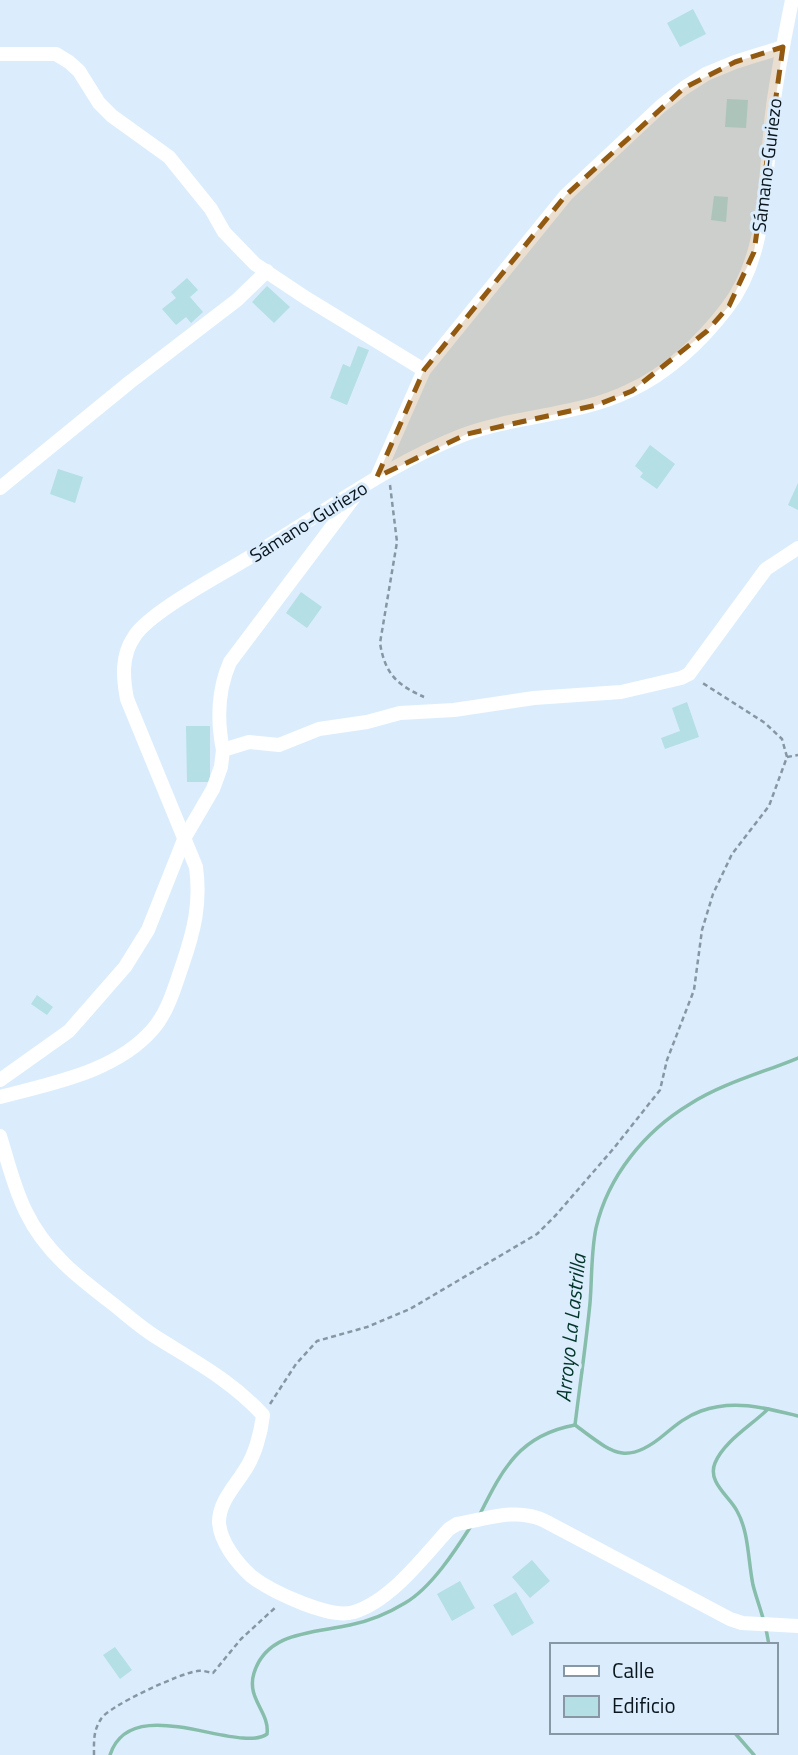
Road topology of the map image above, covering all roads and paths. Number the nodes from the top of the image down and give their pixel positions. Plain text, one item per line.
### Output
1 (792, 0) edge
2 (783, 47) junction
3 (0, 54) edge
4 (267, 271) junction
5 (424, 370) junction
6 (382, 475) junction
7 (0, 488) edge
8 (360, 488) junction
9 (798, 548) edge
10 (689, 674) junction
11 (432, 701) dead end
12 (223, 750) junction
13 (798, 755) edge
14 (787, 757) junction
15 (185, 837) junction
16 (0, 1080) edge
17 (0, 1097) edge
18 (0, 1136) edge
19 (263, 1415) junction
20 (287, 1595) junction
21 (798, 1626) edge
22 (94, 1755) edge

1 - 2 street, Sámano-Guriezo
2 - 5 street
2 - 6 street, Sámano-Guriezo
3 - 4 street
4 - 5 street
4 - 7 street
5 - 6 street
6 - 8 street, Sámano-Guriezo
6 - 11 path
8 - 12 street
8 - 15 street, Sámano-Guriezo
9 - 10 street
10 - 12 street
10 - 14 path
12 - 15 street
13 - 14 path
14 - 19 path
15 - 16 street
15 - 17 street, Sámano-Guriezo
18 - 19 street
19 - 20 street
20 - 21 street
20 - 22 path

